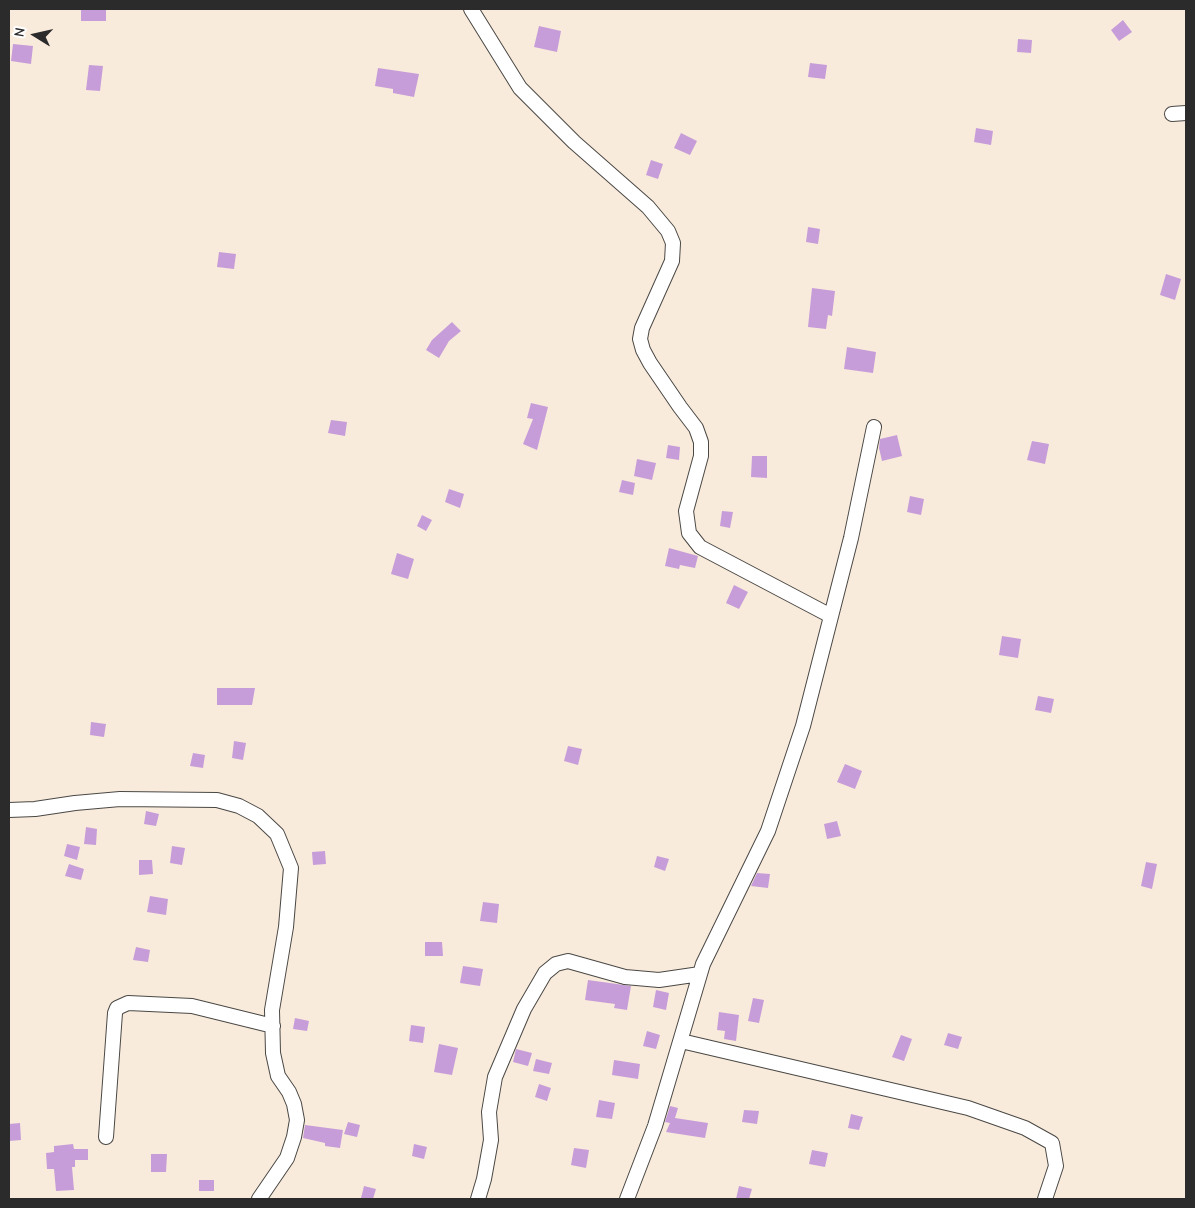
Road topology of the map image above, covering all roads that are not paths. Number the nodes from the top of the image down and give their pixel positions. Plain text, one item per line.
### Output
1 (471, 9) edge
2 (1186, 113) edge
3 (1172, 114) dead end
4 (874, 427) dead end
5 (831, 616) junction
6 (9, 810) edge
7 (700, 974) junction
8 (273, 1026) junction
9 (680, 1042) junction
10 (106, 1137) dead end
11 (259, 1199) edge
12 (478, 1199) edge
13 (627, 1199) edge
14 (1045, 1199) edge

1 - 5 street
2 - 3 street
4 - 5 street
5 - 7 street
6 - 8 street
7 - 9 street
7 - 12 street
8 - 10 street
8 - 11 street
9 - 13 street
9 - 14 street

